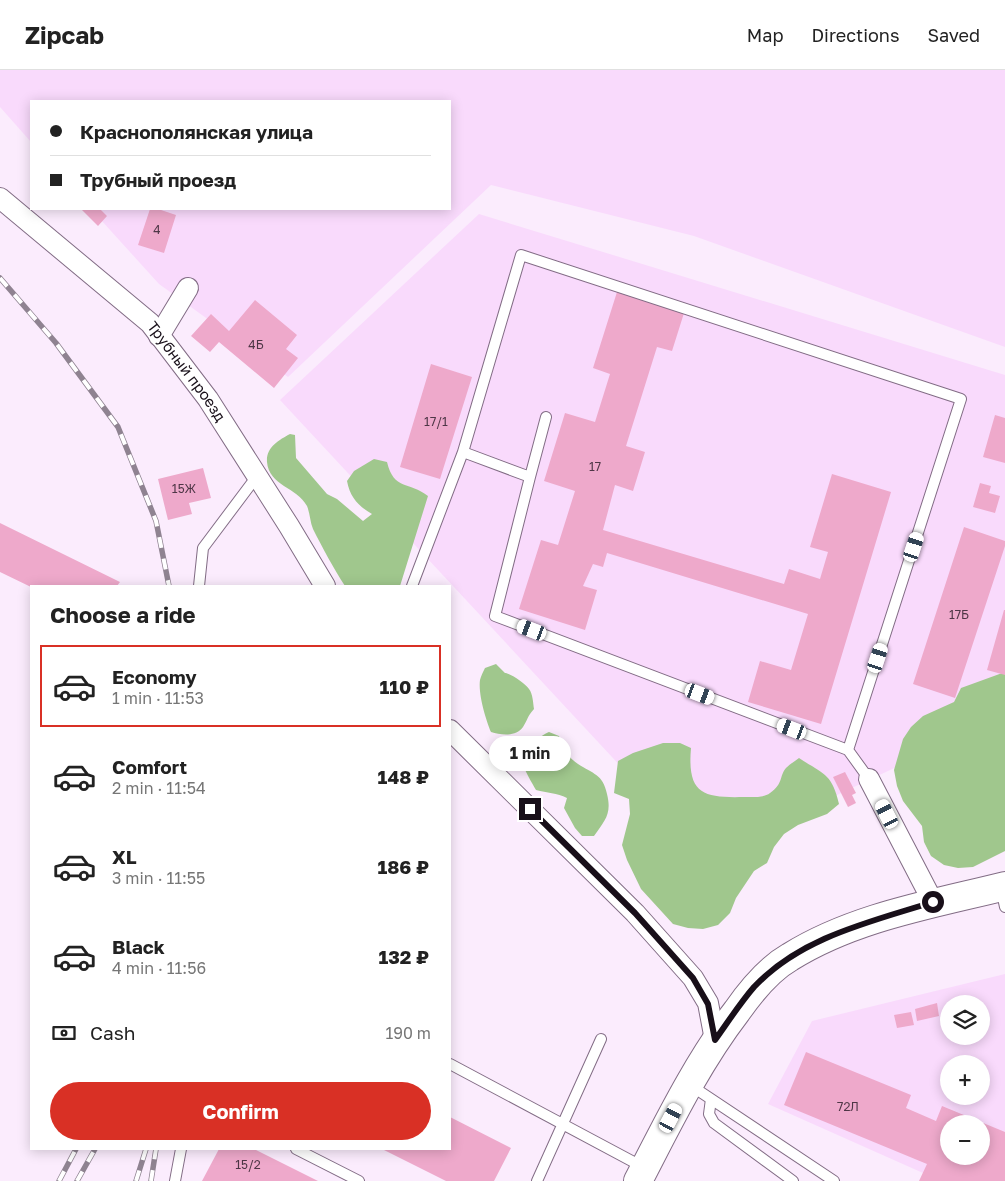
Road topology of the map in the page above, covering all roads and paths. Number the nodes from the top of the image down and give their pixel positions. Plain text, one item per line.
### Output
1 (0, 198) edge
2 (188, 288) dead end
3 (160, 336) junction
4 (546, 417) dead end
5 (463, 452) junction
6 (257, 476) junction
7 (530, 477) junction
8 (199, 585) edge
9 (324, 585) edge
10 (412, 585) edge
11 (451, 731) edge
12 (848, 750) junction
13 (869, 779) joint
14 (1003, 894) edge
15 (933, 902) junction
16 (601, 1039) dead end
17 (715, 1040) junction
18 (451, 1065) edge
19 (700, 1091) junction
20 (564, 1124) junction
21 (182, 1150) edge
22 (298, 1150) edge
23 (641, 1174) edge
24 (175, 1181) edge
25 (359, 1181) edge
26 (537, 1181) edge
27 (793, 1181) edge
28 (834, 1181) edge

1 - 3 street, Трубный проезд
2 - 3 street
3 - 6 street, Трубный проезд
4 - 7 lane
5 - 7 lane
5 - 10 lane
5 - 12 lane
6 - 8 lane
6 - 9 street, Трубный проезд
7 - 12 lane
11 - 17 street
12 - 13 lane
13 - 15 street
14 - 15 main road
15 - 17 main road
16 - 20 lane
17 - 19 main road
18 - 20 lane
19 - 23 main road
19 - 27 lane
19 - 28 lane
20 - 23 lane
20 - 26 lane
21 - 24 lane
22 - 25 lane

